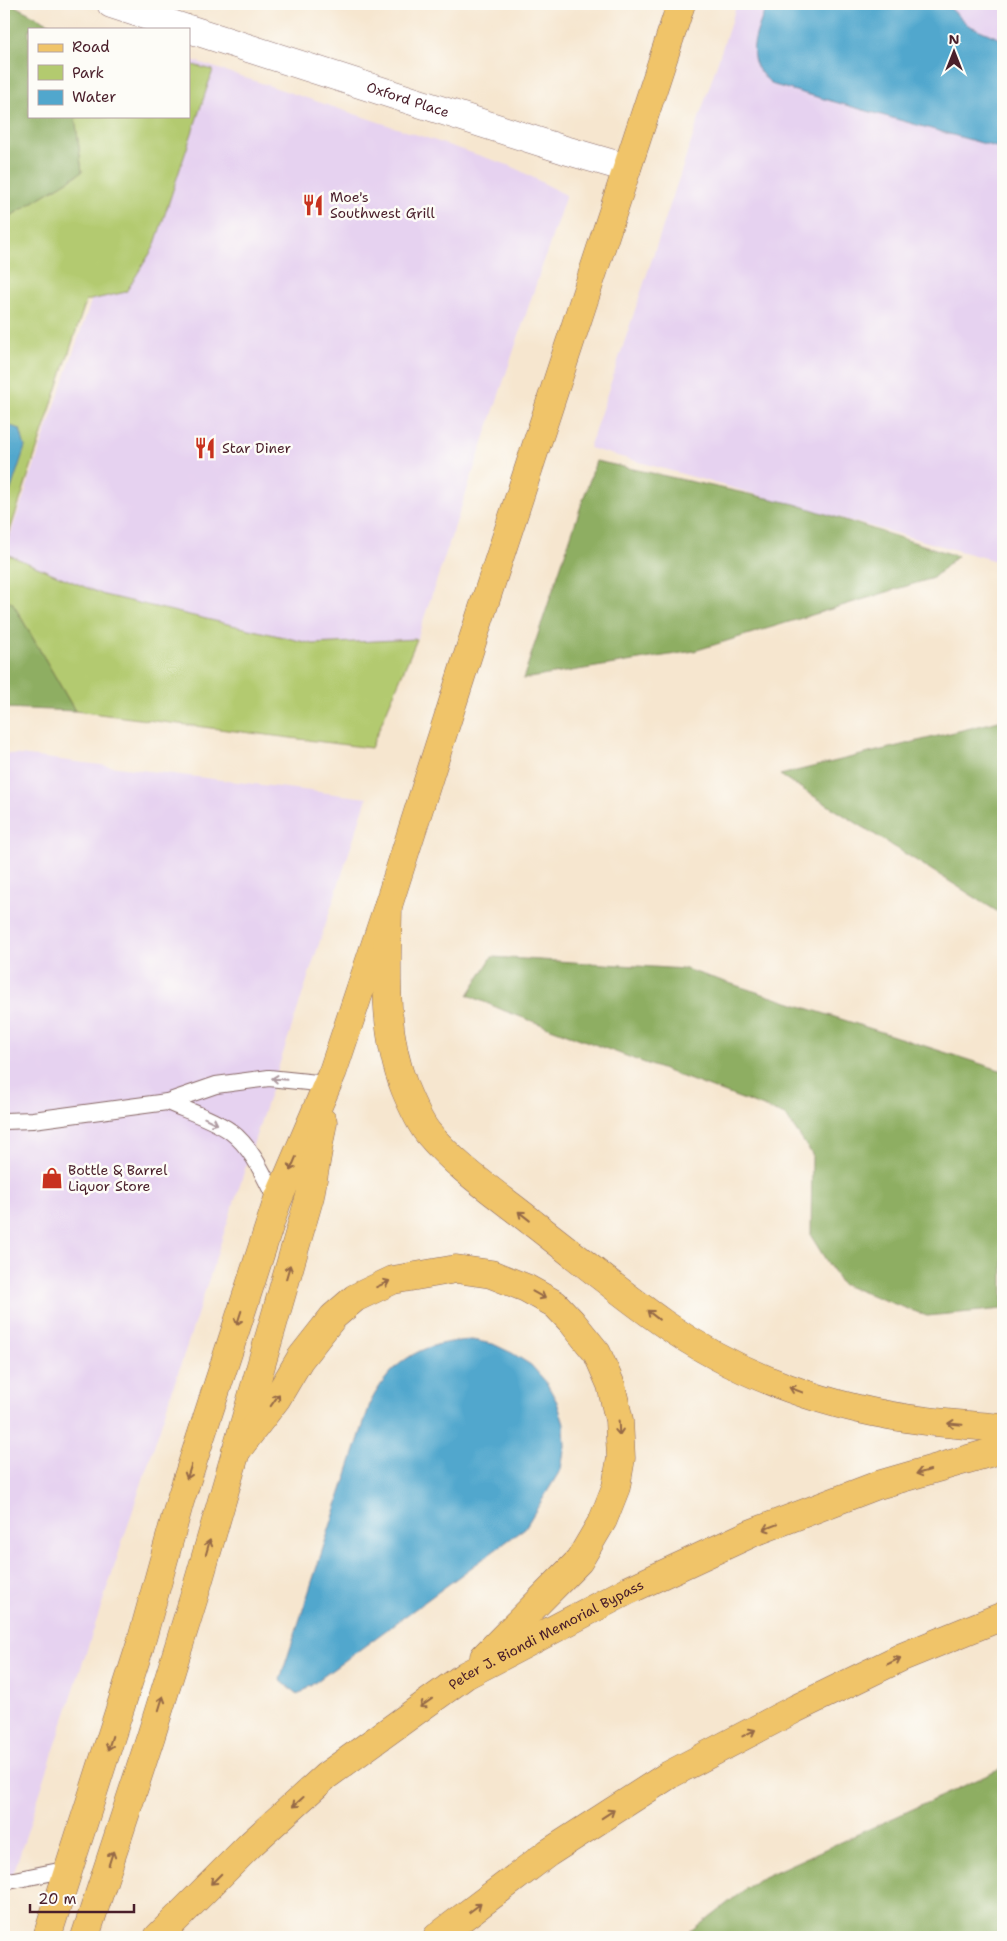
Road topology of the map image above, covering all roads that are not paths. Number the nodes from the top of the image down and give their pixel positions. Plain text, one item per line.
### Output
1 (111, 4) edge
2 (681, 4) edge
3 (185, 28) edge
4 (190, 30) edge
5 (627, 168) junction
6 (388, 906) junction
7 (330, 1078) junction
8 (166, 1102) junction
9 (4, 1120) edge
10 (277, 1202) junction
11 (1003, 1428) edge
12 (1003, 1449) edge
13 (235, 1453) junction
14 (1003, 1616) edge
15 (466, 1675) junction
16 (69, 1869) junction
17 (4, 1882) edge
18 (47, 1937) edge
19 (85, 1937) edge
20 (158, 1937) edge
21 (437, 1937) edge

1 - 3 street, Oxford Place
2 - 5 main road
4 - 5 street, Oxford Place
5 - 6 main road
6 - 7 main road
11 -> 6 main road
7 -> 8 lane
7 -> 10 main road
13 -> 7 main road
8 - 9 lane
8 -> 10 lane
10 -> 16 main road
12 -> 15 main road, Peter J. Biondi Memorial Bypass
13 -> 15 main road
19 -> 13 main road
21 -> 14 main road
15 -> 20 main road, Peter J. Biondi Memorial Bypass
16 - 17 lane
16 - 18 main road

